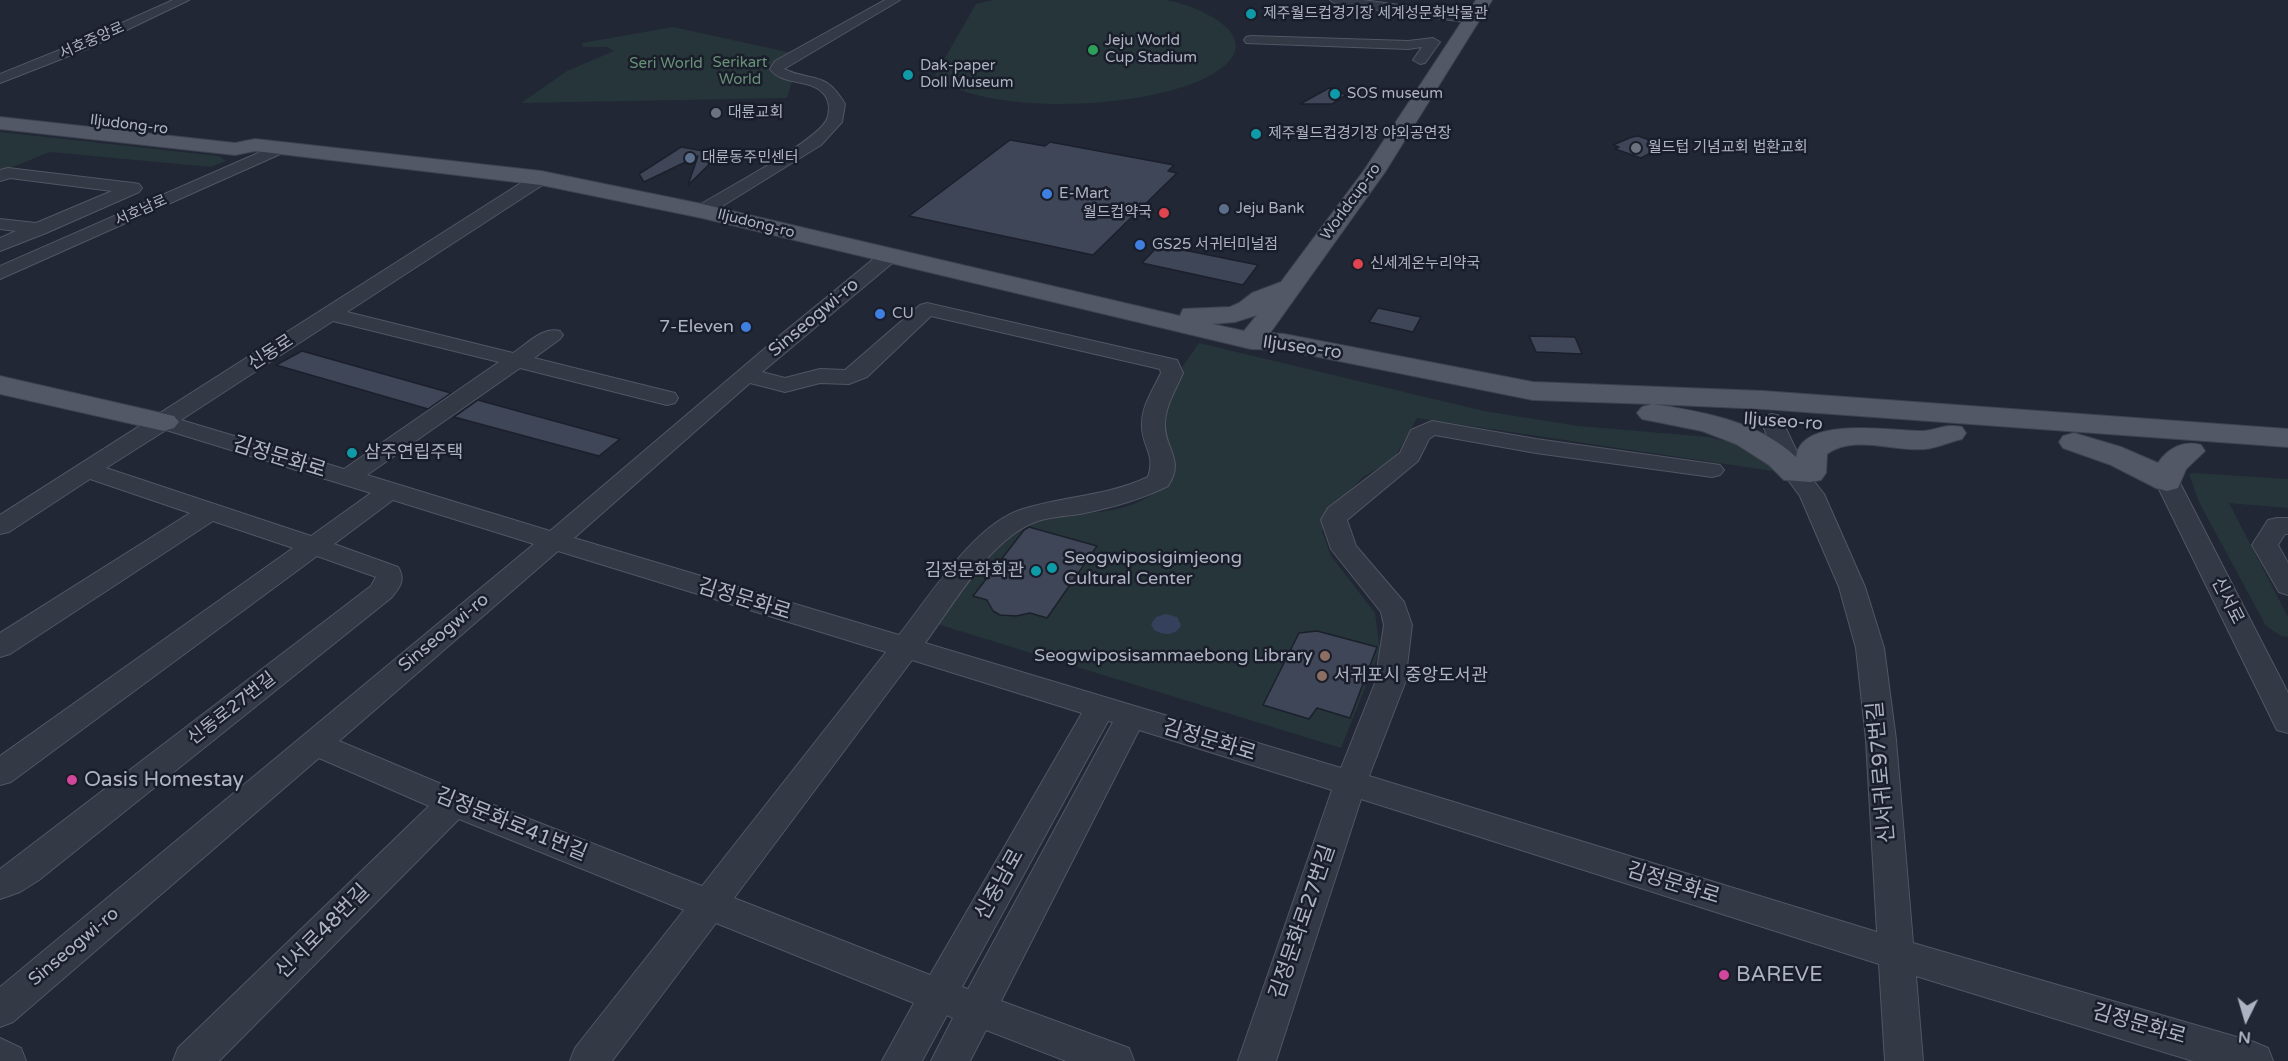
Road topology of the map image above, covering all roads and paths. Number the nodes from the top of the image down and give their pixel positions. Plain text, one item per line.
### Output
1 (183, 0) edge
2 (894, 0) edge
3 (1336, 0) edge
4 (1484, 0) edge
5 (1472, 18) junction
6 (1420, 60) junction
7 (1442, 63) junction
8 (0, 79) edge
9 (0, 111) edge
10 (0, 123) edge
11 (281, 148) junction
12 (242, 154) junction
13 (342, 154) junction
14 (0, 176) edge
15 (541, 177) junction
16 (702, 211) junction
17 (0, 224) edge
18 (40, 229) junction
19 (88, 235) junction
20 (0, 246) edge
21 (889, 256) junction
22 (0, 273) edge
23 (1291, 287) junction
24 (331, 314) junction
25 (1146, 317) junction
26 (553, 336) dead end
27 (1251, 341) junction
28 (1345, 354) junction
29 (517, 360) junction
30 (746, 375) junction
31 (0, 385) edge
32 (667, 398) dead end
33 (1635, 411) junction
34 (1776, 411) junction
35 (164, 422) junction
36 (1951, 433) junction
37 (2288, 438) edge
38 (2074, 442) junction
39 (2190, 451) junction
40 (2288, 458) edge
41 (87, 470) junction
42 (1712, 470) dead end
43 (346, 478) junction
44 (1806, 480) junction
45 (2167, 481) junction
46 (390, 491) junction
47 (211, 511) junction
48 (0, 526) edge
49 (2288, 526) edge
50 (554, 541) junction
51 (315, 545) junction
52 (2288, 586) edge
53 (0, 647) edge
54 (905, 650) junction
55 (1115, 713) junction
56 (2288, 722) edge
57 (314, 743) junction
58 (0, 772) edge
59 (1350, 783) junction
60 (454, 803) junction
61 (0, 884) edge
62 (710, 904) junction
63 (1897, 954) junction
64 (938, 995) junction
65 (977, 1009) junction
66 (0, 1010) edge
67 (0, 1057) edge
68 (7, 1061) edge
69 (192, 1061) edge
70 (589, 1061) edge
71 (901, 1061) edge
72 (950, 1061) edge
73 (1115, 1061) edge
74 (1257, 1061) edge
75 (1904, 1061) edge
76 (2254, 1061) edge

1 - 8 street, 서호중앙로
2 - 16 street
3 - 5 street
4 - 5 main road, Worldcup-ro
5 - 7 main road, Worldcup-ro
6 - 6 street
6 - 7 street
7 - 23 main road, Worldcup-ro
9 - 12 main road, Iljudong-ro
10 - 12 main road, Iljudong-ro
11 - 12 main road, Iljudong-ro
11 - 12 street, 서호남로
11 - 13 main road, Iljudong-ro
12 - 13 main road
12 - 19 street, 서호남로
13 - 15 main road, Iljudong-ro
14 - 18 street
15 - 16 main road, Iljudong-ro
15 - 24 street, 신동로
16 - 21 main road, Iljudong-ro
17 - 18 street
18 - 19 street
18 - 20 street
19 - 22 street, 서호남로
21 - 25 main road, Iljudong-ro
21 - 30 street, Sinseogwi-ro
23 - 25 main road
23 - 27 main road, Worldcup-ro
23 - 28 main road
24 - 29 street
24 - 35 street, 신동로
25 - 27 main road, Iljudong-ro
26 - 29 street
27 - 28 main road, Iljuseo-ro
27 - 33 main road, Iljuseo-ro
28 - 34 main road, Iljuseo-ro
29 - 32 street
29 - 43 street
30 - 50 street, Sinseogwi-ro
30 - 54 street
31 - 35 main road
33 - 34 main road, Iljuseo-ro
33 - 44 main road
34 - 36 main road, Iljuseo-ro
34 - 37 main road, Iljuseo-ro
34 - 44 street, 신서귀로97번길
35 - 41 street, 신동로
35 - 43 street, 김정문화로
36 - 38 main road, Iljuseo-ro
36 - 44 main road
38 - 39 main road, Iljuseo-ro
38 - 45 main road
39 - 40 main road, Iljuseo-ro
39 - 45 main road
41 - 47 street, 신동로27번길
41 - 48 street, 신동로
42 - 59 street, 김정문화로27번길
43 - 46 street, 김정문화로
44 - 63 street, 신서귀로97번길
45 - 56 street, 신서로
46 - 50 street, 김정문화로
46 - 51 street
47 - 51 street, 신동로27번길
47 - 53 street
49 - 52 street
50 - 54 street, 김정문화로
50 - 57 street, Sinseogwi-ro
51 - 58 street
51 - 61 street, 신동로27번길
54 - 55 street, 김정문화로
54 - 62 street
55 - 59 street, 김정문화로
55 - 64 street, 신중남로
55 - 65 street, 신중남로
57 - 60 street, 김정문화로41번길
57 - 66 street, Sinseogwi-ro
59 - 63 street, 김정문화로
59 - 74 street, 김정문화로27번길
60 - 62 street, 김정문화로41번길
60 - 69 street, 신서로48번길
62 - 64 street, 김정문화로41번길
62 - 70 street
63 - 75 street, 신서귀로97번길
63 - 76 street, 김정문화로
64 - 65 street, 김정문화로41번길
64 - 71 street, 신중남로
65 - 72 street, 신중남로
65 - 73 street, 김정문화로41번길
67 - 68 street

